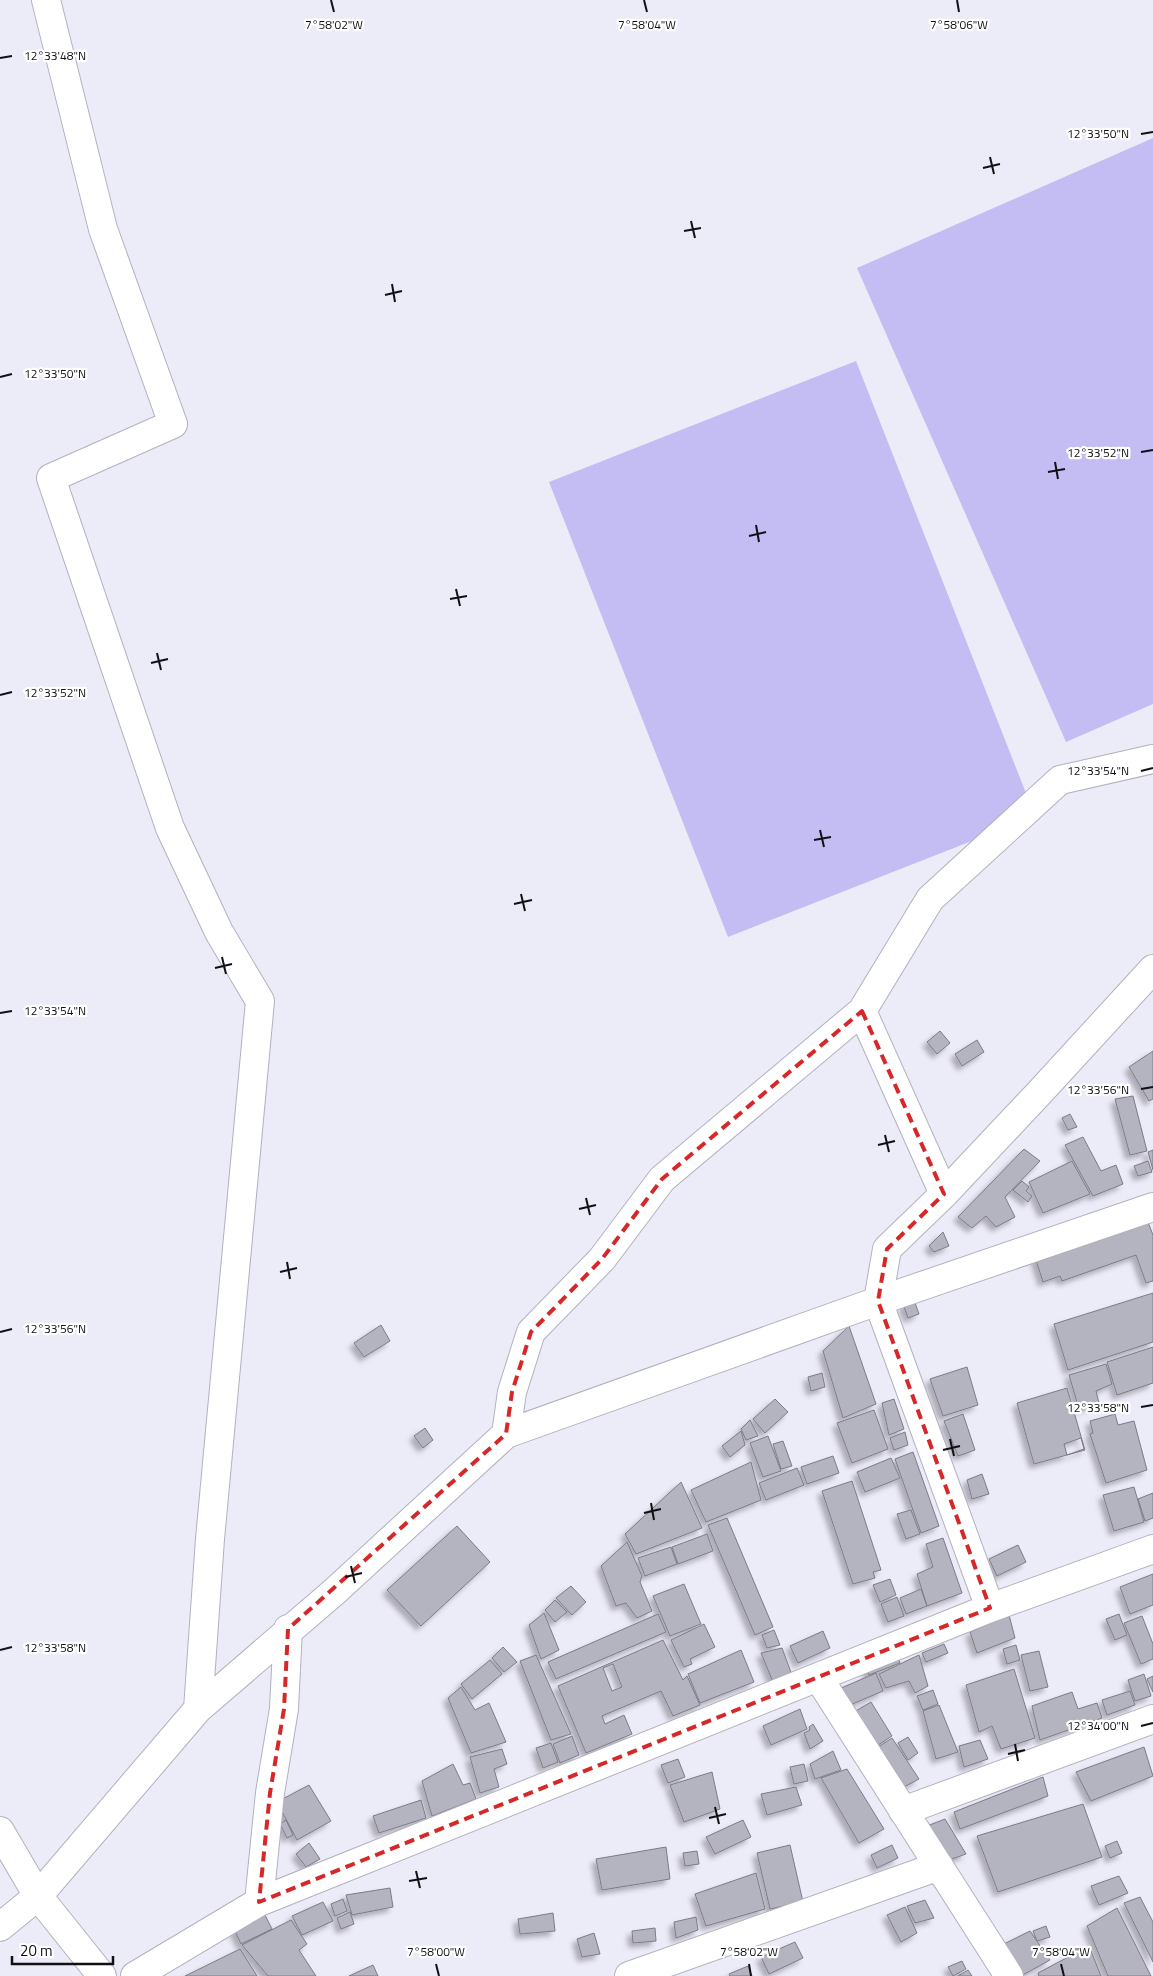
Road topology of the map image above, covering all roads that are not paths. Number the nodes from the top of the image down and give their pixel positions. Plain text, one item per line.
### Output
1 (46, 0) edge
2 (1153, 759) edge
3 (1153, 969) edge
4 (862, 1011) junction
5 (944, 1194) junction
6 (1153, 1207) edge
7 (878, 1301) junction
8 (506, 1434) junction
9 (1153, 1549) edge
10 (990, 1608) junction
11 (288, 1629) junction
12 (818, 1677) junction
13 (198, 1709) junction
14 (1153, 1718) edge
15 (904, 1811) junction
16 (0, 1832) edge
17 (939, 1866) junction
18 (38, 1896) junction
19 (259, 1902) junction
20 (0, 1927) edge
21 (102, 1976) edge
22 (135, 1976) edge
23 (629, 1976) edge
24 (1009, 1976) edge

1 - 13 street
2 - 4 street
3 - 5 street
4 - 5 street
4 - 8 street
5 - 7 street
6 - 7 street
7 - 8 street
7 - 10 street
8 - 11 street
9 - 10 street
10 - 12 street
11 - 13 street
11 - 19 street
12 - 15 street
12 - 19 street
13 - 18 street
14 - 15 street
15 - 17 street
16 - 18 street
17 - 23 street
17 - 24 street
18 - 20 street
18 - 21 street
19 - 22 street

